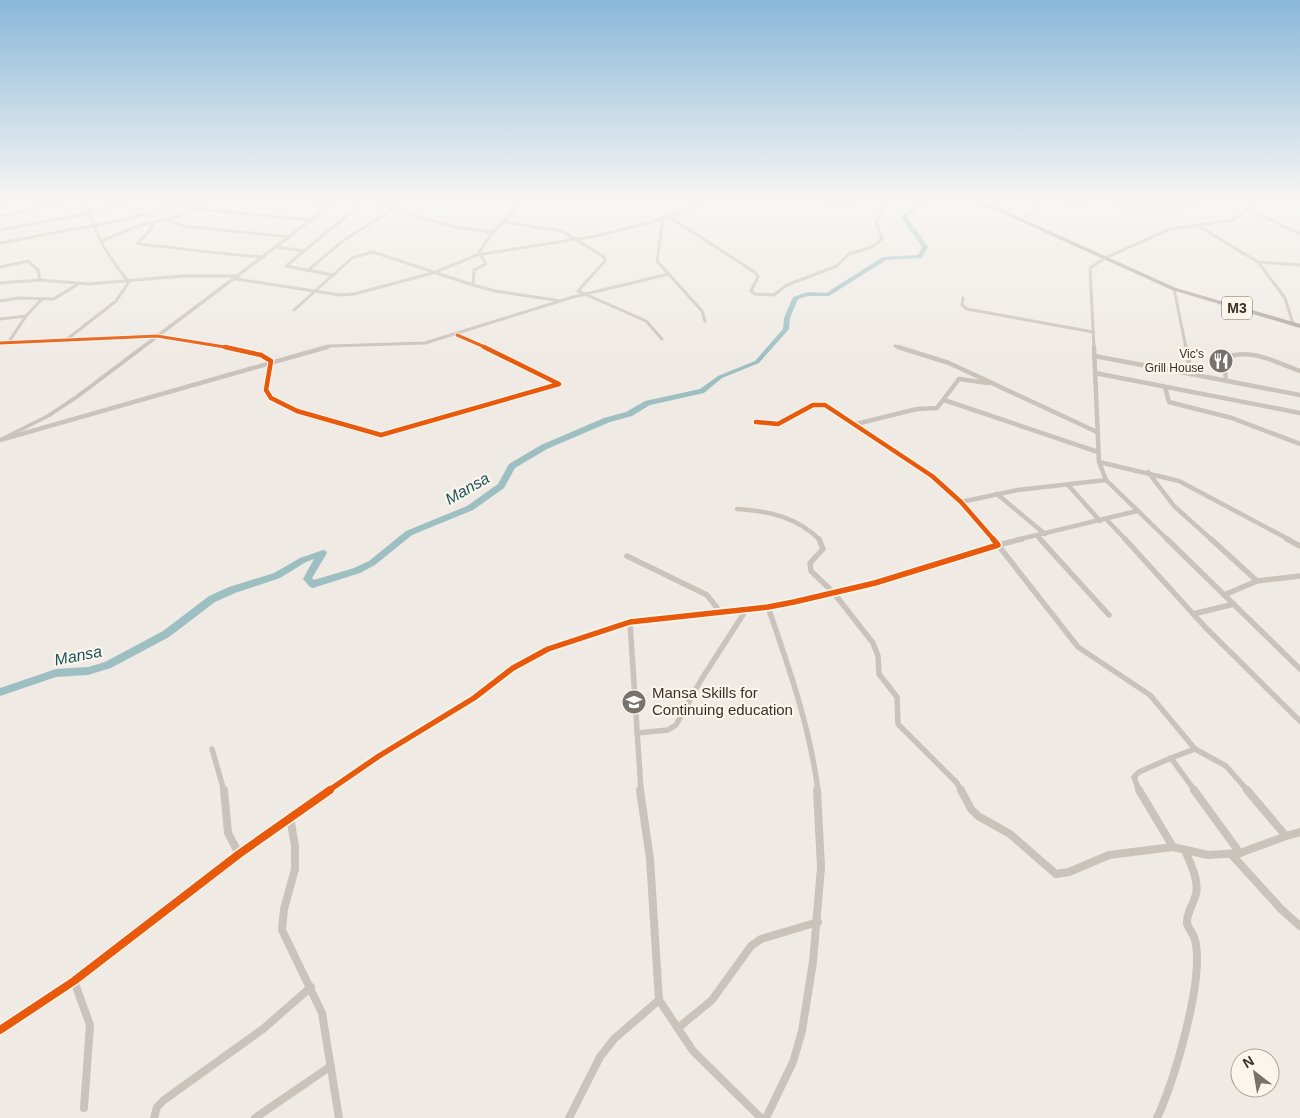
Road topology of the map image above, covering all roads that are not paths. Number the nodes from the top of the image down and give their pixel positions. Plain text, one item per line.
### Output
1 (107, 252) edge
2 (207, 252) edge
3 (270, 252) edge
4 (303, 252) edge
5 (329, 252) edge
6 (375, 252) edge
7 (376, 252) edge
8 (489, 252) edge
9 (595, 252) edge
10 (657, 252) edge
11 (724, 252) edge
12 (854, 252) edge
13 (1092, 252) edge
14 (1118, 252) edge
15 (1242, 252) edge
16 (478, 254) junction
17 (264, 257) junction
18 (1105, 258) junction
19 (1258, 262) junction
20 (1300, 265) edge
21 (0, 267) edge
22 (307, 271) junction
23 (433, 273) junction
24 (669, 274) junction
25 (333, 275) junction
26 (238, 278) junction
27 (40, 280) junction
28 (129, 282) junction
29 (0, 283) edge
30 (79, 284) junction
31 (473, 285) junction
32 (1174, 289) junction
33 (315, 291) junction
34 (583, 295) junction
35 (964, 298) dead end
36 (42, 299) junction
37 (0, 301) edge
38 (561, 301) junction
39 (294, 310) dead end
40 (26, 316) junction
41 (0, 319) edge
42 (705, 321) dead end
43 (1293, 324) junction
44 (1300, 326) edge
45 (1093, 332) junction
46 (456, 335) junction
47 (157, 336) junction
48 (662, 339) dead end
49 (66, 340) junction
50 (0, 343) edge
51 (8, 343) junction
52 (895, 346) dead end
53 (1094, 356) junction
54 (271, 361) junction
55 (1300, 371) edge
56 (1094, 373) junction
57 (1191, 374) junction
58 (1226, 381) junction
59 (995, 384) junction
60 (1165, 386) junction
61 (1300, 395) edge
62 (944, 400) junction
63 (1300, 413) edge
64 (756, 422) dead end
65 (856, 424) junction
66 (1097, 432) junction
67 (0, 440) edge
68 (1300, 444) edge
69 (1098, 452) junction
70 (1099, 462) junction
71 (1148, 472) junction
72 (1106, 480) junction
73 (1069, 486) junction
74 (996, 494) junction
75 (961, 502) junction
76 (737, 509) dead end
77 (1137, 511) junction
78 (1107, 520) junction
79 (1100, 521) junction
80 (1045, 534) junction
81 (1038, 536) junction
82 (998, 545) junction
83 (1300, 546) edge
84 (627, 556) dead end
85 (1300, 576) edge
86 (1257, 580) junction
87 (833, 592) junction
88 (1224, 595) junction
89 (1234, 604) junction
90 (768, 607) junction
91 (746, 610) junction
92 (721, 613) junction
93 (1193, 614) junction
94 (1110, 616) dead end
95 (630, 622) junction
96 (1300, 669) edge
97 (1300, 721) edge
98 (637, 733) junction
99 (212, 749) dead end
100 (1195, 749) junction
101 (1171, 758) junction
102 (290, 817) junction
103 (1300, 832) edge
104 (1286, 836) junction
105 (1173, 846) junction
106 (1185, 850) junction
107 (1240, 853) junction
108 (240, 854) junction
109 (1231, 854) junction
110 (818, 922) junction
111 (1300, 926) edge
112 (74, 981) junction
113 (311, 987) junction
114 (659, 1000) junction
115 (678, 1028) junction
116 (0, 1030) edge
117 (331, 1066) junction
118 (84, 1108) dead end
119 (154, 1118) edge
120 (255, 1118) edge
121 (339, 1118) edge
122 (569, 1118) edge
123 (761, 1118) edge
124 (766, 1118) edge
125 (1157, 1118) edge

1 - 28 street
2 - 17 street
3 - 17 street
4 - 22 street
5 - 22 street
6 - 25 street
7 - 23 street
8 - 16 street
9 - 34 street
10 - 24 street
11 - 12 street
13 - 18 main road, M3
14 - 18 street
15 - 19 street
16 - 23 street
16 - 31 street
17 - 26 street
18 - 32 main road, M3
18 - 45 street
19 - 20 street
19 - 43 street
21 - 27 street
22 - 25 street
23 - 31 street
23 - 33 street
24 - 34 street
24 - 42 street
25 - 33 street
26 - 28 street
26 - 33 street
26 - 47 street
27 - 29 street
27 - 30 street
28 - 30 street
28 - 49 street
30 - 36 street
31 - 38 street
32 - 43 main road, M3
32 - 57 street
33 - 39 street
34 - 38 street
34 - 48 street
35 - 45 street
36 - 37 street
36 - 40 street
38 - 46 street
40 - 41 street
40 - 51 street
43 - 44 main road, M3
45 - 53 street
46 - 54 street
46 - 54 street
47 - 49 street
47 - 54 street
47 - 67 street
49 - 51 street
50 - 51 street
52 - 59 street
53 - 56 street
53 - 57 street
54 - 67 street
55 - 58 street
56 - 60 street
56 - 66 street
57 - 58 street
58 - 61 street
59 - 62 street
59 - 66 street
60 - 63 street
60 - 68 street
62 - 65 street
62 - 69 street
64 - 65 street
65 - 75 street
66 - 69 street
69 - 70 street
70 - 71 street
70 - 72 street
71 - 83 street
71 - 86 street
72 - 73 street
72 - 77 street
73 - 74 street
73 - 79 street
74 - 75 street
74 - 80 street
75 - 82 street
76 - 87 street
77 - 78 street
77 - 88 street
78 - 79 street
78 - 93 street
79 - 80 street
80 - 81 street
81 - 82 street
81 - 94 street
82 - 87 street
82 - 100 street
84 - 92 street
85 - 86 street
86 - 88 street
87 - 90 street
87 - 105 street
88 - 89 street
89 - 93 street
89 - 96 street
90 - 91 street
90 - 110 street
91 - 92 street
91 - 98 street
92 - 95 street
93 - 97 street
95 - 98 street
95 - 102 street
98 - 114 street
99 - 108 street
100 - 101 street
100 - 104 street
101 - 105 street
101 - 107 street
102 - 108 street
102 - 113 street
103 - 104 street
104 - 107 street
105 - 106 street
106 - 109 street
106 - 125 street
107 - 109 street
108 - 112 street
109 - 111 street
110 - 115 street
110 - 124 street
112 - 116 street
112 - 118 street
113 - 117 street
113 - 119 street
114 - 115 street
114 - 122 street
115 - 123 street
117 - 120 street
117 - 121 street

